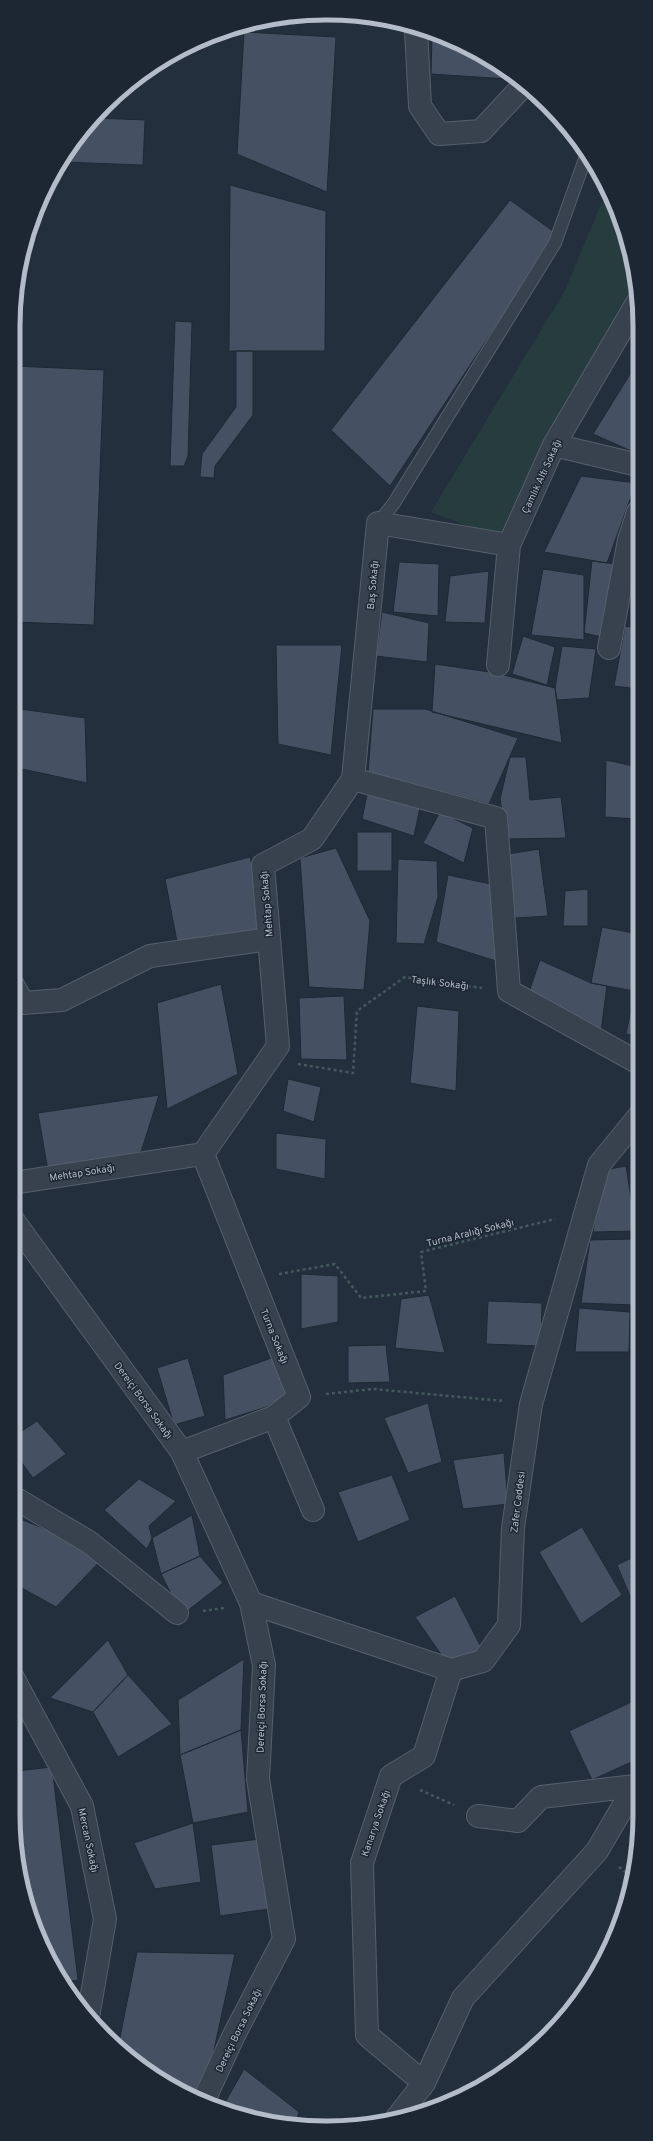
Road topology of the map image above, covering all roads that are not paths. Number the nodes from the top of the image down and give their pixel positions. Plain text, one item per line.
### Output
1 (416, 33) edge
2 (520, 89) edge
3 (584, 161) edge
4 (632, 311) edge
5 (554, 445) junction
6 (633, 464) edge
7 (378, 523) junction
8 (633, 528) edge
9 (509, 545) junction
10 (609, 648) dead end
11 (498, 665) dead end
12 (353, 779) junction
13 (269, 939) junction
14 (20, 998) edge
15 (633, 1061) edge
16 (633, 1123) edge
17 (203, 1154) junction
18 (20, 1182) edge
19 (20, 1230) edge
20 (274, 1417) junction
21 (182, 1452) junction
22 (20, 1501) edge
23 (313, 1510) dead end
24 (251, 1603) junction
25 (177, 1612) road end
26 (451, 1670) junction
27 (20, 1691) edge
28 (633, 1785) edge
29 (633, 1791) edge
30 (478, 1816) road end
31 (89, 2009) edge
32 (424, 2083) junction
33 (206, 2096) edge
34 (402, 2112) edge

1 - 2 street
3 - 7 lane
4 - 5 street, Çamlık Altı Sokağı
5 - 6 street
5 - 9 street, Çamlık Altı Sokağı
7 - 9 street
7 - 12 street, Baş Sokağı
8 - 10 street
9 - 11 street, Çamlık Altı Sokağı
12 - 13 street, Mehtap Sokağı
12 - 15 street
13 - 14 street
13 - 17 street, Mehtap Sokağı
16 - 26 street, Zafer Caddesi
17 - 18 street, Mehtap Sokağı
17 - 20 street, Turna Sokağı
19 - 21 street, Dereiçi Borsa Sokağı
20 - 21 street
20 - 23 street
21 - 24 street, Dereiçi Borsa Sokağı
22 - 25 street
24 - 26 street
24 - 33 street, Dereiçi Borsa Sokağı
26 - 32 street, Kanarya Sokağı
27 - 31 street, Mercan Sokağı
28 - 30 street
29 - 32 street
32 - 34 street

